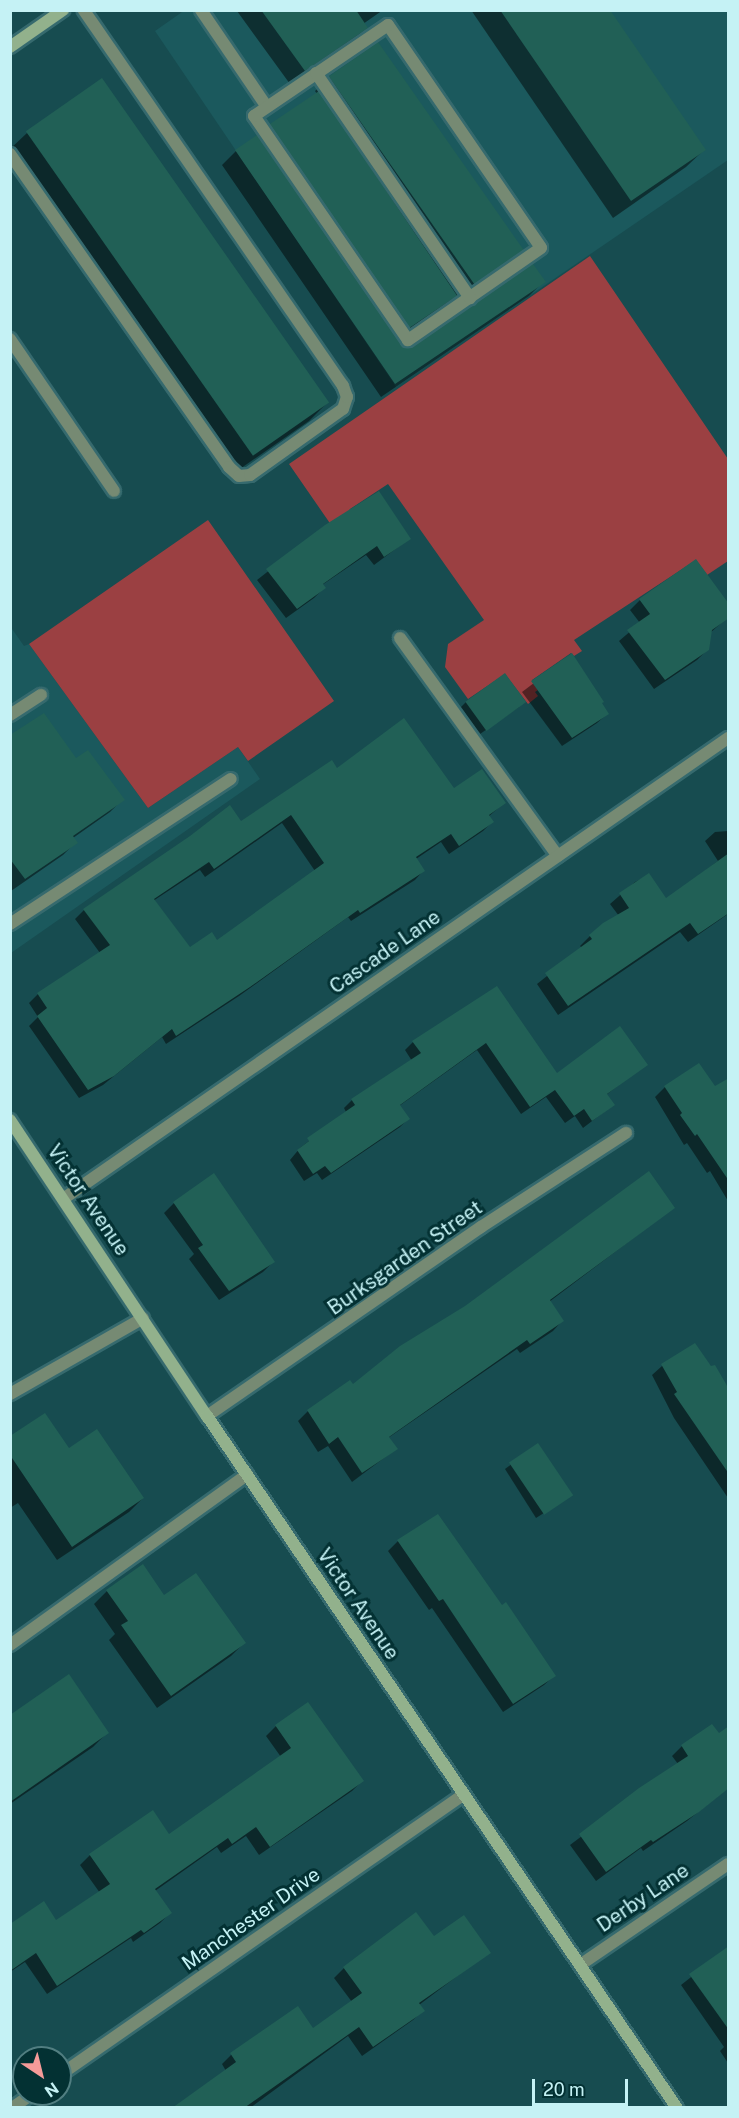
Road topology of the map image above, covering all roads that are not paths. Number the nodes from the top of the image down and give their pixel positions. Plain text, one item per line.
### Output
1 (63, 10) edge
2 (84, 10) edge
3 (201, 10) edge
4 (10, 47) edge
5 (316, 73) junction
6 (267, 107) junction
7 (10, 154) edge
8 (470, 298) junction
9 (10, 339) edge
10 (114, 491) dead end
11 (400, 638) dead end
12 (41, 694) dead end
13 (10, 715) edge
14 (729, 738) edge
15 (231, 778) dead end
16 (558, 856) junction
17 (10, 924) edge
18 (10, 1120) edge
19 (626, 1133) dead end
20 (63, 1199) junction
21 (143, 1318) junction
22 (10, 1394) edge
23 (207, 1416) junction
24 (248, 1475) junction
25 (10, 1645) edge
26 (464, 1795) junction
27 (729, 1864) edge
28 (580, 1965) junction
29 (72, 2066) edge
30 (677, 2108) edge

1 - 4 main road
2 - 7 street
3 - 6 street
5 - 6 street
5 - 8 street
5 - 8 street
6 - 8 street
9 - 10 street
11 - 16 street
12 - 13 street
14 - 16 street, Cascade Lane
15 - 17 street
16 - 20 street, Cascade Lane
18 - 20 main road, Victor Avenue
19 - 23 street, Burksgarden Street
20 - 21 main road, Victor Avenue
21 - 22 street
21 - 23 main road, Victor Avenue
23 - 24 main road, Victor Avenue
24 - 25 street
24 - 26 main road, Victor Avenue
26 - 28 main road, Victor Avenue
26 - 29 street, Manchester Drive
27 - 28 street, Derby Lane
28 - 30 main road, Victor Avenue

